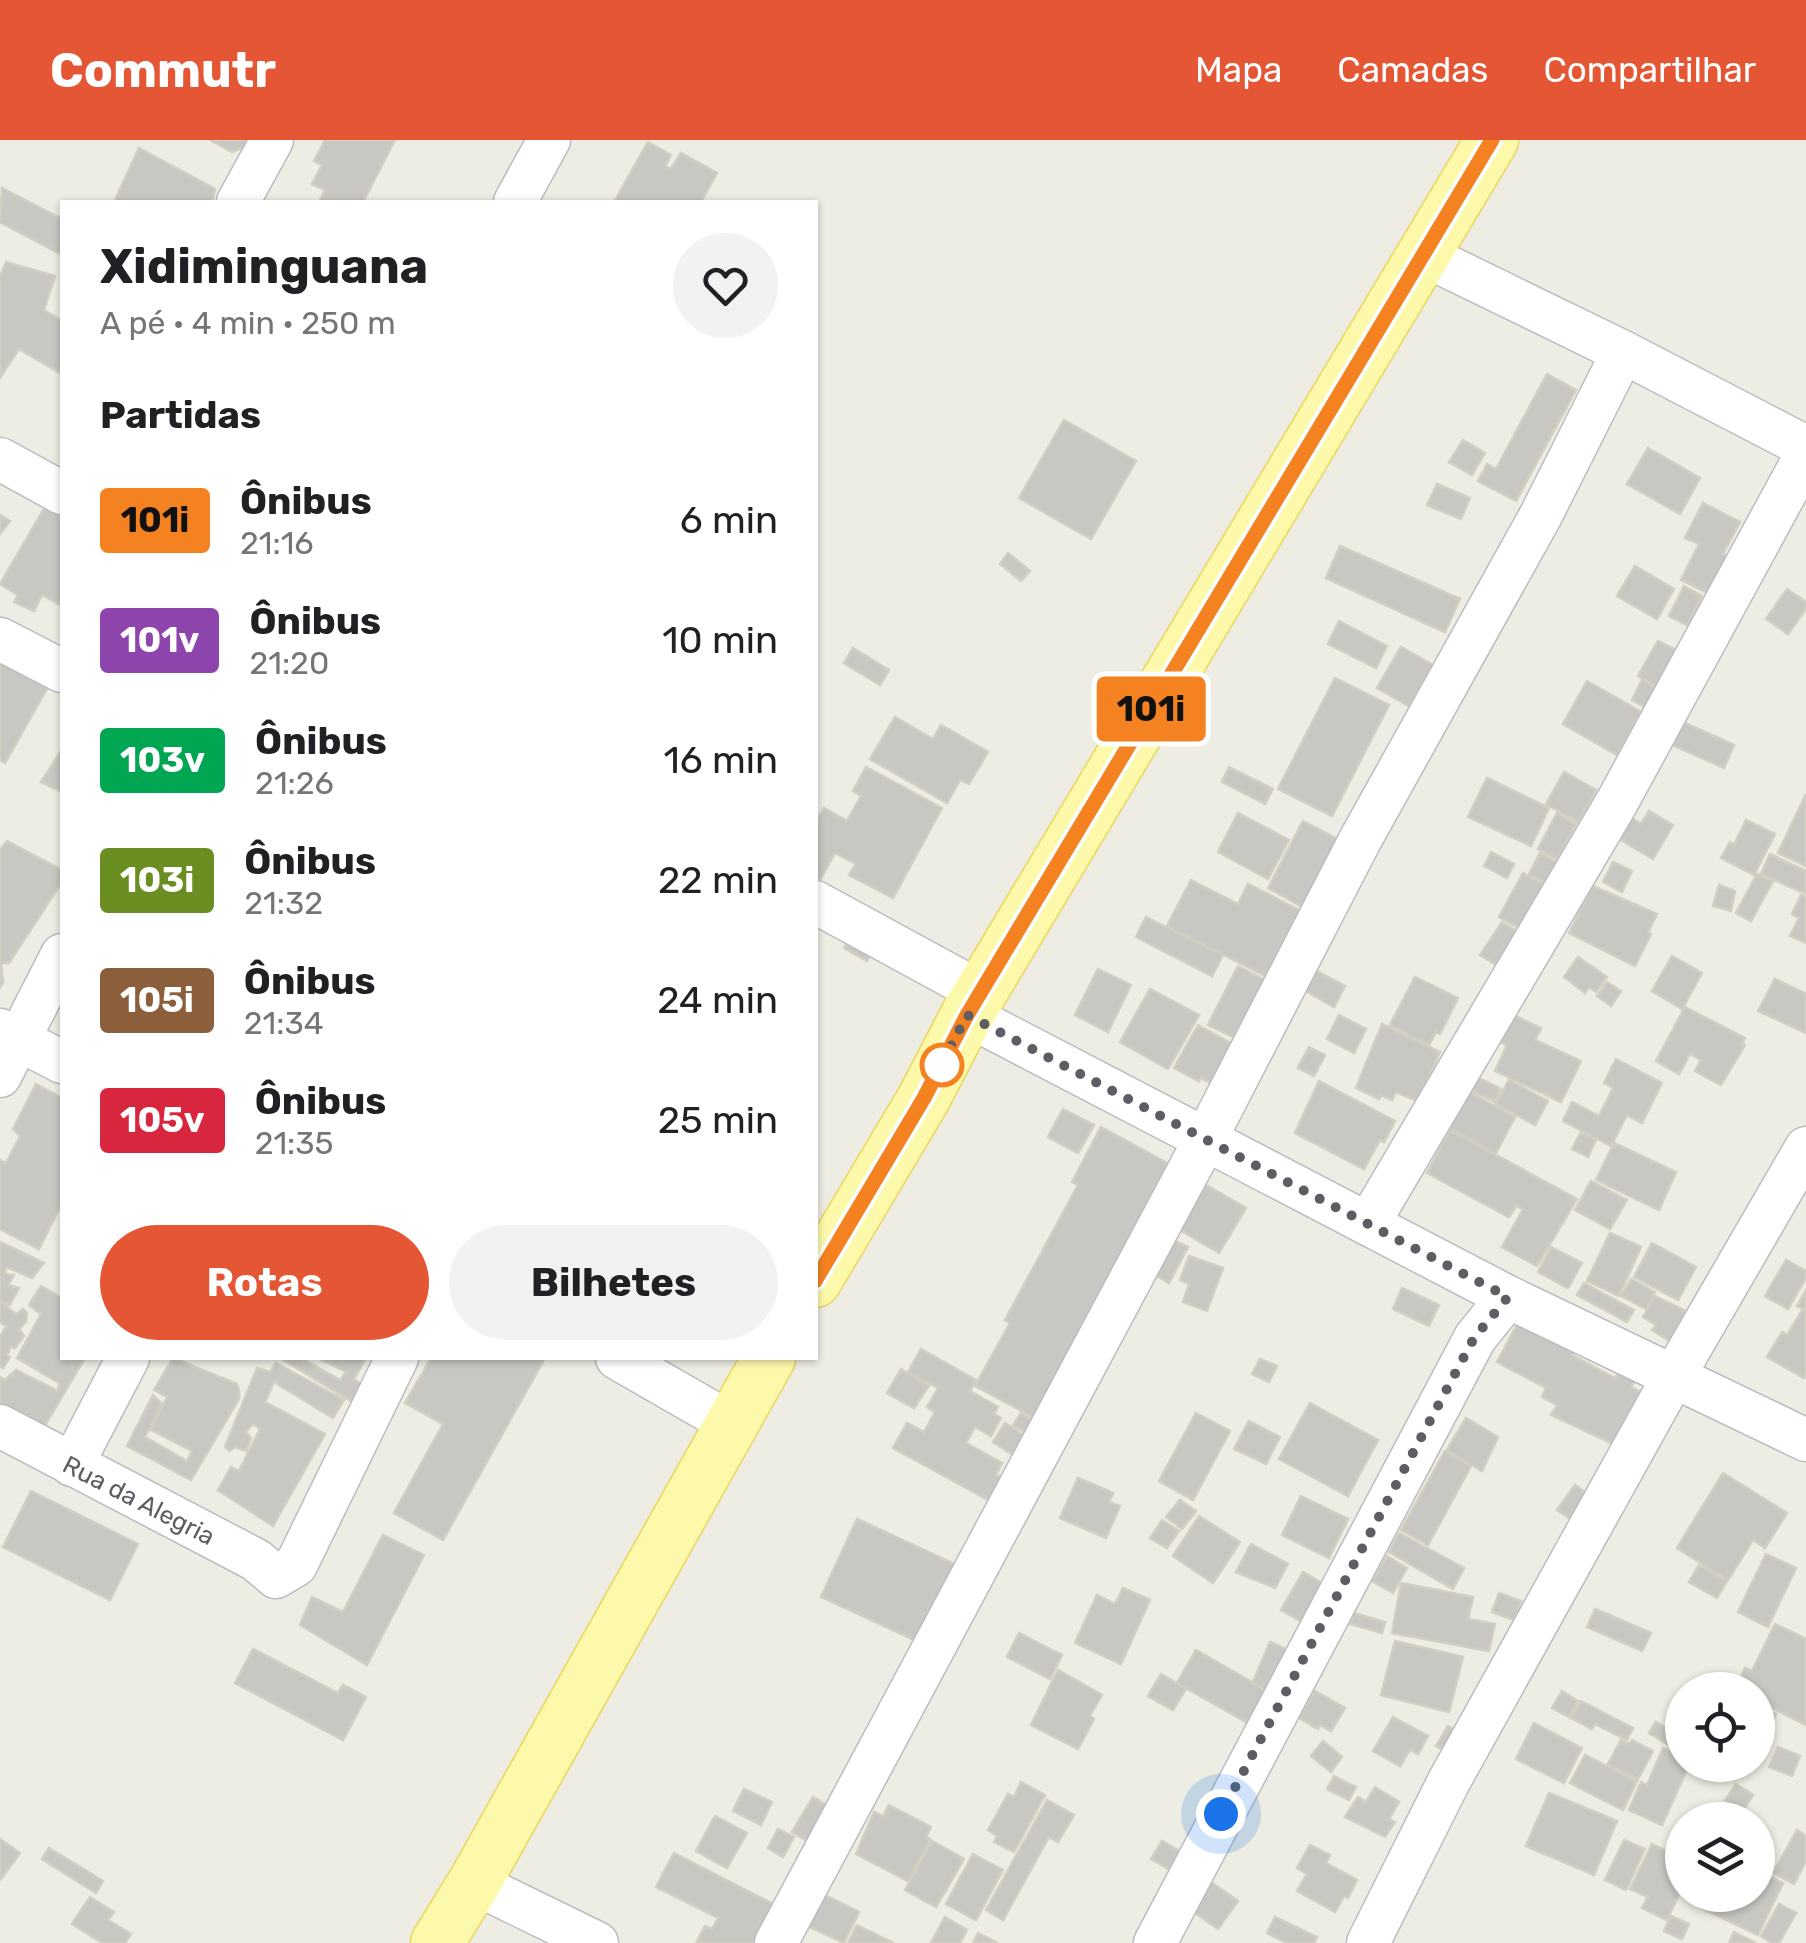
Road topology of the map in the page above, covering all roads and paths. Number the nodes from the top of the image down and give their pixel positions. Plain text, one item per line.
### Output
1 (272, 140) edge
2 (549, 140) edge
3 (1492, 140) edge
4 (239, 200) edge
5 (516, 200) edge
6 (1424, 255) junction
7 (1622, 352) junction
8 (1806, 448) edge
9 (1806, 456) edge
10 (0, 459) edge
11 (60, 492) edge
12 (0, 638) edge
13 (60, 670) edge
14 (818, 904) edge
15 (60, 958) edge
16 (975, 1004) junction
17 (6, 1049) edge
18 (60, 1062) edge
19 (1205, 1140) junction
20 (1806, 1148) edge
21 (1368, 1224) junction
22 (818, 1276) edge
23 (1508, 1297) junction
24 (127, 1360) edge
25 (397, 1360) edge
26 (620, 1360) edge
27 (769, 1360) edge
28 (1675, 1374) junction
29 (730, 1423) junction
30 (0, 1426) edge
31 (1806, 1440) edge
32 (72, 1465) junction
33 (474, 1883) junction
34 (437, 1943) edge
35 (597, 1943) edge
36 (776, 1943) edge
37 (1155, 1943) edge
38 (1368, 1943) edge

1 - 4 street
2 - 5 street
3 - 6 main road
6 - 7 street
6 - 16 main road
7 - 8 street
7 - 19 street
9 - 21 street
10 - 11 street
12 - 13 street
14 - 16 street
15 - 17 street
16 - 19 street
16 - 22 main road
17 - 18 street
19 - 21 street
19 - 36 street
20 - 28 street
21 - 23 street
23 - 28 street
23 - 37 street
24 - 32 street
25 - 32 street, Rua da Alegria
26 - 29 street
27 - 29 main road
28 - 31 street
28 - 38 street
29 - 33 main road
30 - 32 street, Rua da Alegria
33 - 34 main road
33 - 35 street

